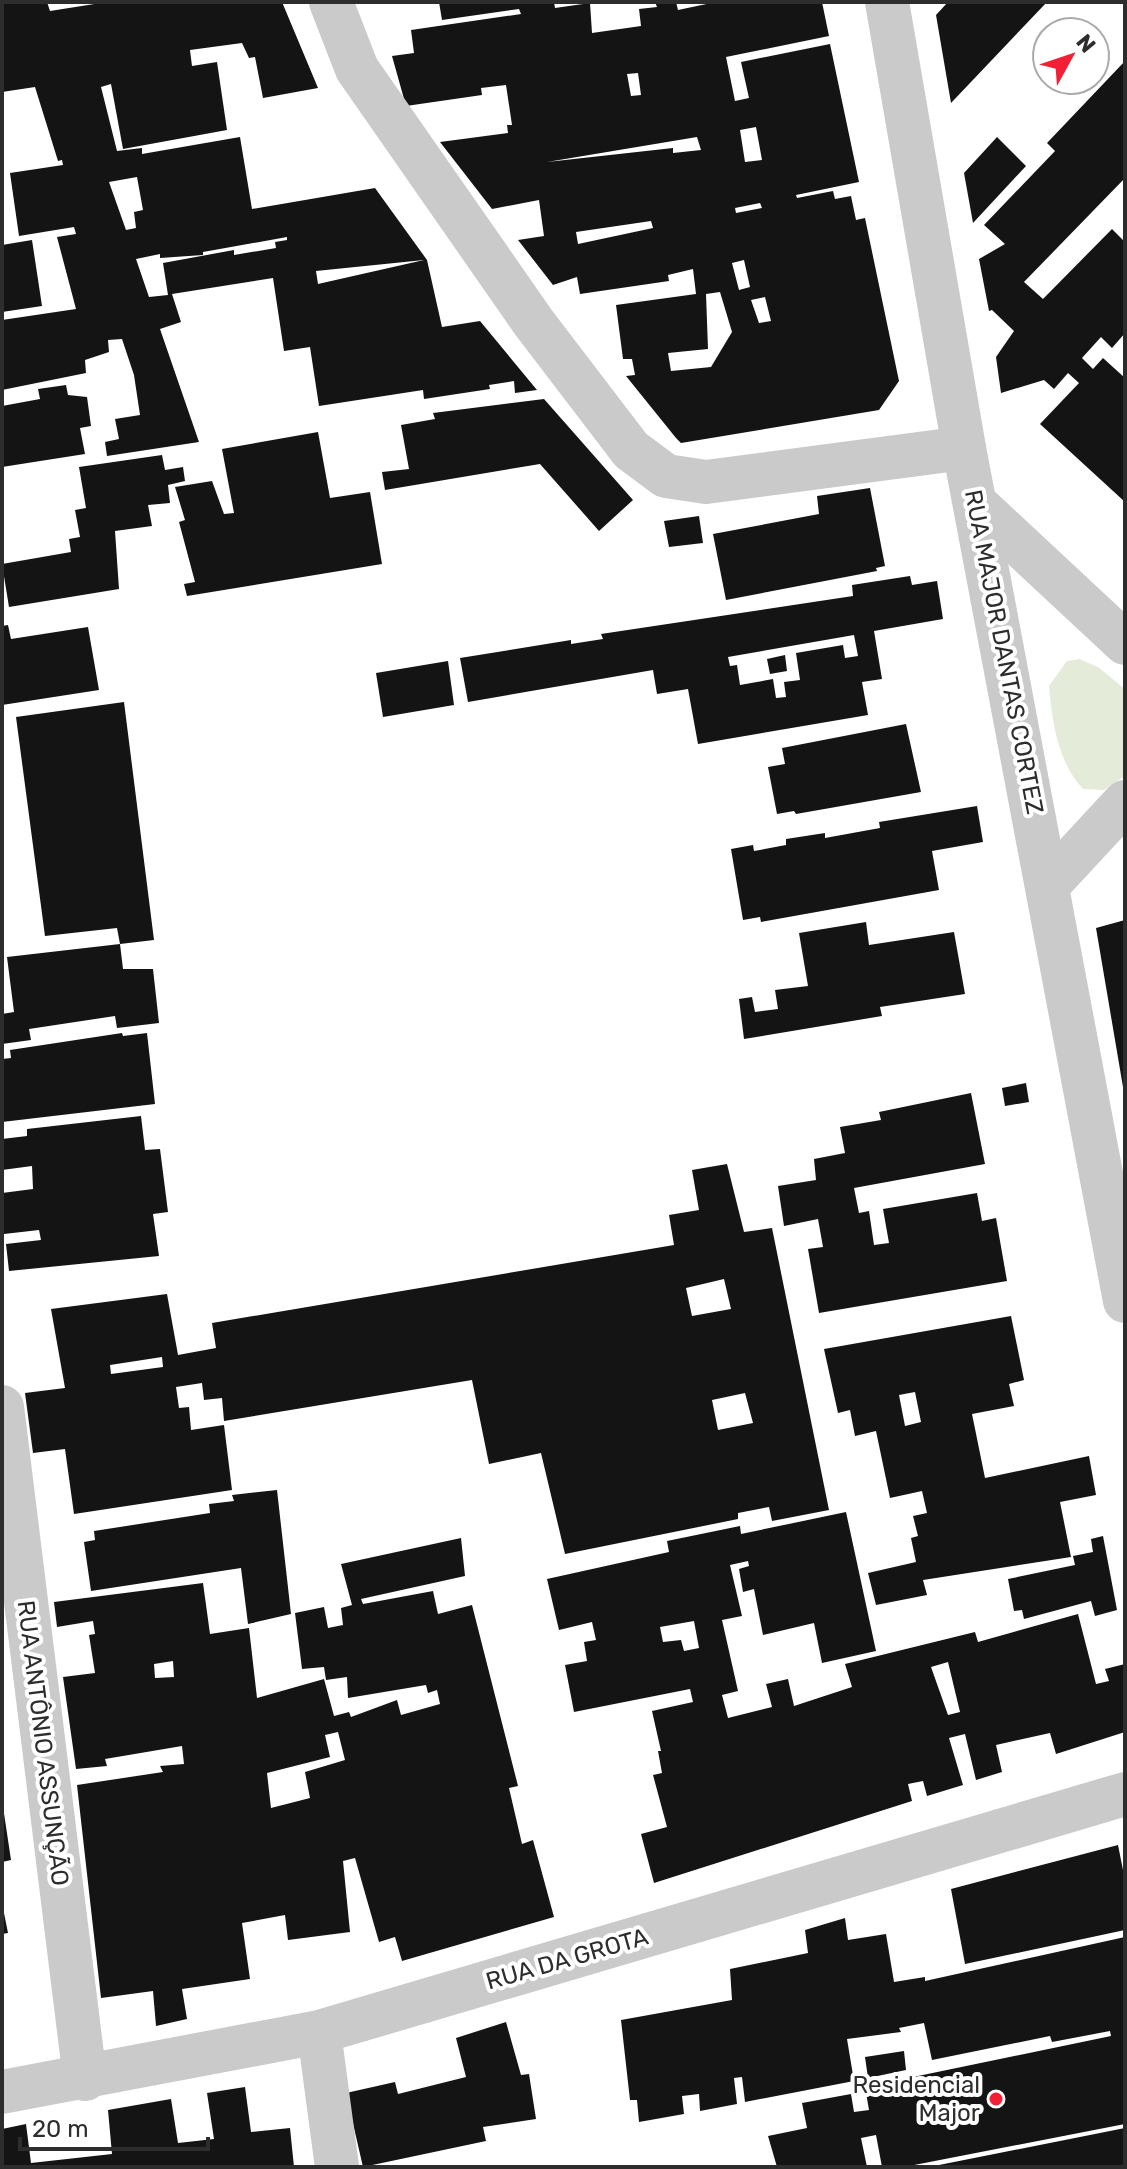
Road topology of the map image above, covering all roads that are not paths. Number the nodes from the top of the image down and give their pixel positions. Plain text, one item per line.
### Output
1 (331, 2) edge
2 (887, 2) edge
3 (964, 448) junction
4 (977, 505) junction
5 (1125, 643) edge
6 (1125, 802) edge
7 (1048, 885) junction
8 (1125, 1301) edge
9 (2, 1407) edge
10 (1125, 1794) edge
11 (319, 2032) junction
12 (85, 2079) junction
13 (2, 2092) edge
14 (337, 2167) edge

1 - 3 street
2 - 3 street, RUA MAJOR DANTAS CORTEZ
3 - 4 street, RUA MAJOR DANTAS CORTEZ
4 - 5 street
4 - 7 street, RUA MAJOR DANTAS CORTEZ
6 - 7 street
7 - 8 street, RUA MAJOR DANTAS CORTEZ
9 - 12 street, RUA ANTÔNIO ASSUNÇÃO
10 - 11 street, RUA DA GROTA
11 - 12 street, RUA DA GROTA
11 - 14 street
12 - 13 street, RUA DA GROTA

